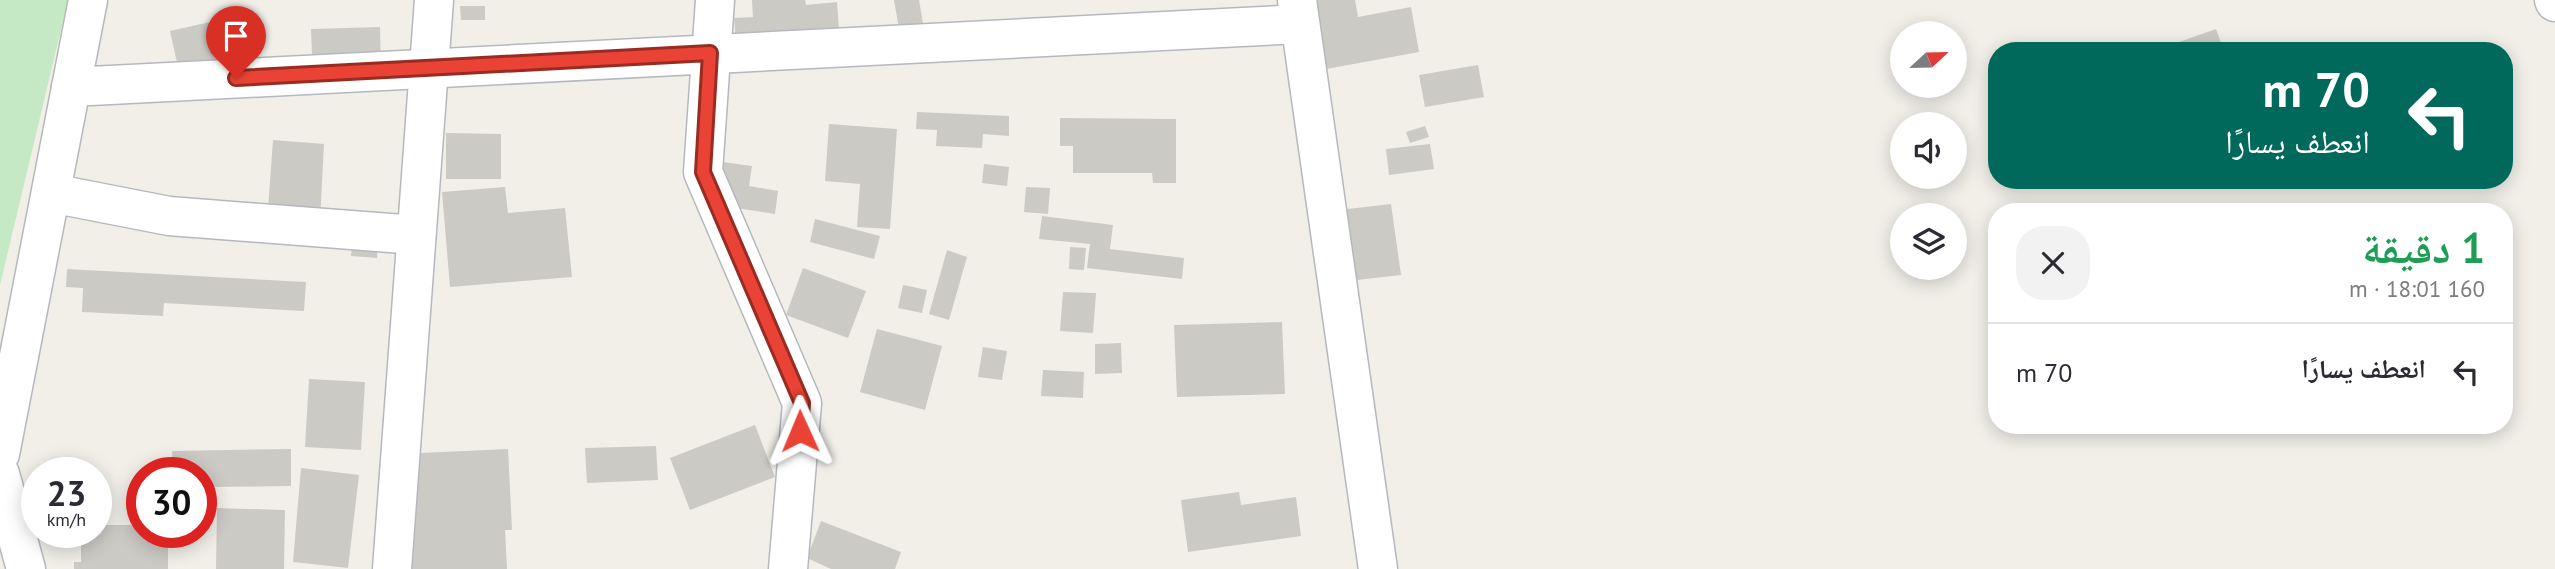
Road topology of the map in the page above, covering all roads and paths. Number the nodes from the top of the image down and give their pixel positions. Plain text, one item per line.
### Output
1 (88, 0) edge
2 (434, 0) edge
3 (715, 0) edge
4 (1298, 12) edge
5 (710, 53) junction
6 (427, 68) junction
7 (71, 87) junction
8 (51, 193) junction
9 (416, 235) junction
10 (0, 454) edge
11 (0, 474) edge
12 (14, 545) edge
13 (392, 569) edge
14 (788, 569) edge
15 (1378, 569) edge

1 - 7 street
2 - 6 street
3 - 5 street
4 - 5 street
4 - 15 street
5 - 6 street
5 - 14 street
6 - 7 street
6 - 9 street
7 - 8 street
8 - 9 street
8 - 10 street
9 - 13 street
11 - 12 street

